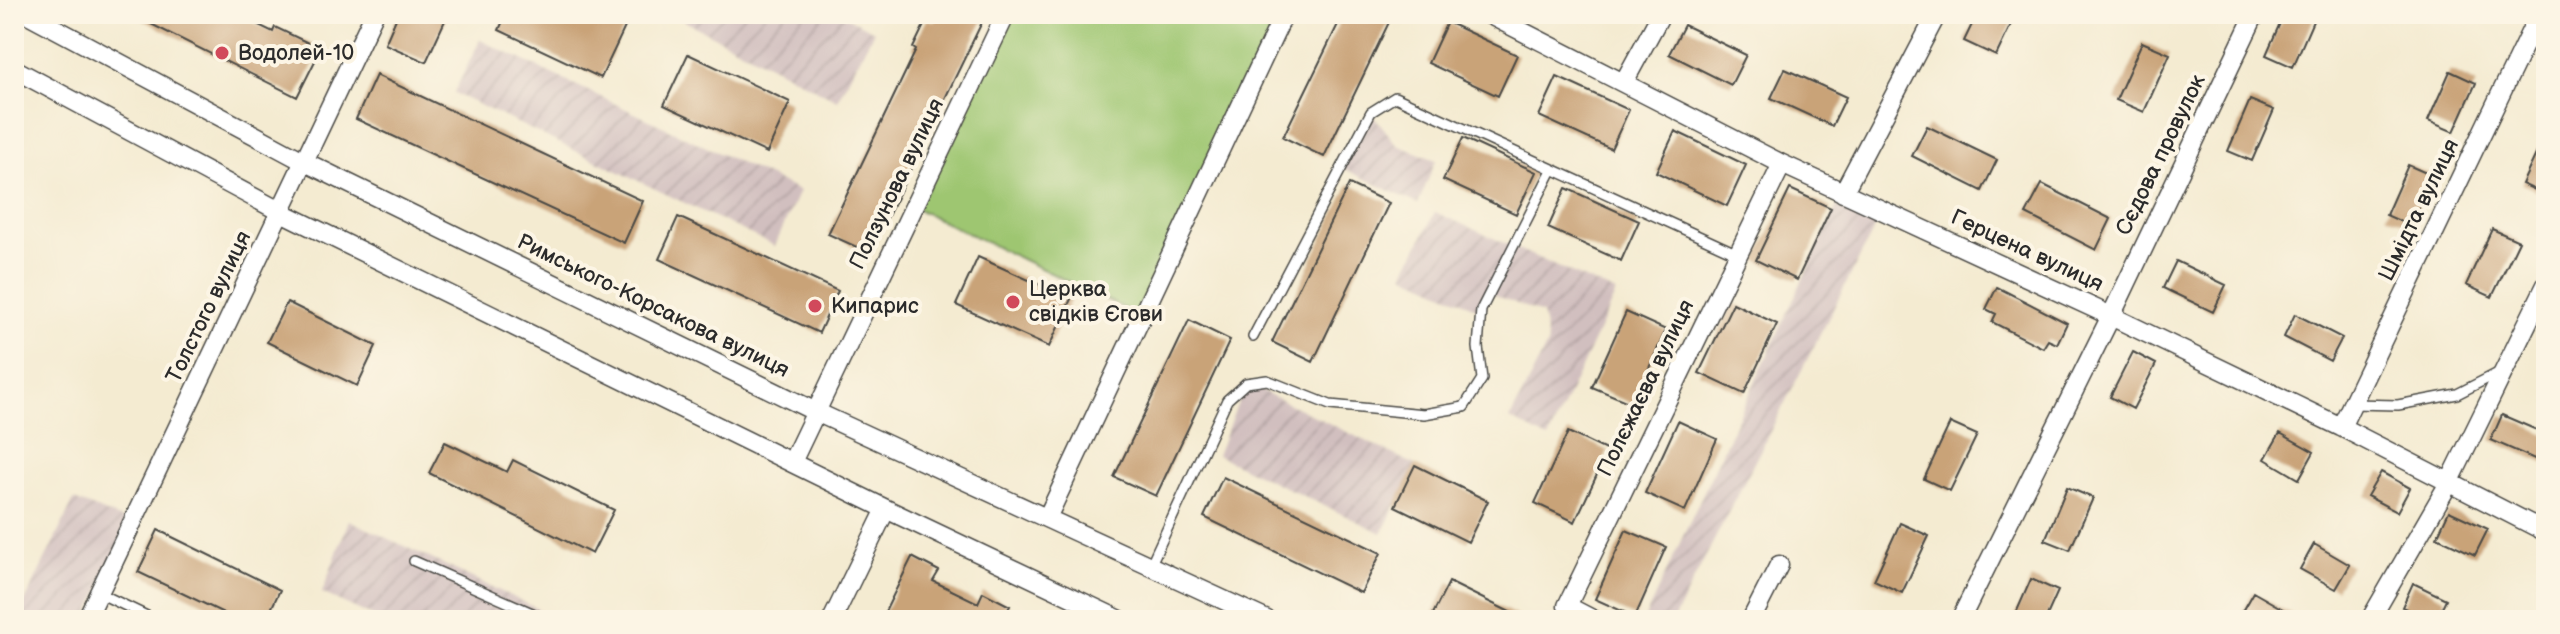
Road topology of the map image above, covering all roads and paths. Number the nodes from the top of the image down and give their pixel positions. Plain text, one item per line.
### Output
1 (28, 14) edge
2 (374, 14) edge
3 (1006, 14) edge
4 (1284, 14) edge
5 (1488, 14) edge
6 (1661, 14) edge
7 (1937, 14) edge
8 (2255, 14) edge
9 (2539, 14) edge
10 (14, 69) edge
11 (1624, 82) junction
12 (305, 162) junction
13 (1782, 164) junction
14 (1552, 170) junction
15 (1843, 193) junction
16 (281, 212) junction
17 (1738, 254) junction
18 (2546, 285) edge
19 (2111, 316) junction
20 (1253, 337) dead end
21 (2504, 370) junction
22 (2352, 404) junction
23 (814, 411) junction
24 (2341, 427) junction
25 (792, 462) junction
26 (2449, 483) junction
27 (886, 509) junction
28 (1047, 518) junction
29 (2546, 532) edge
30 (414, 561) dead end
31 (1779, 565) dead end
32 (1150, 566) junction
33 (99, 593) junction
34 (86, 620) edge
35 (155, 620) edge
36 (548, 620) edge
37 (832, 620) edge
38 (1120, 620) edge
39 (1267, 620) edge
40 (1594, 620) edge
41 (1751, 620) edge
42 (1960, 620) edge
43 (2370, 620) edge

1 - 12 street, Римського-Корсакова вулиця
2 - 12 street, Толстого вулиця
3 - 23 street, Ползунова вулиця
4 - 28 street
5 - 11 street, Герцена вулиця
6 - 11 street
7 - 15 street
8 - 19 street, Сєдова провулок
9 - 22 street, Шмідта вулиця
10 - 16 street
11 - 13 street, Герцена вулиця
12 - 16 street, Толстого вулиця
12 - 23 street, Римського-Корсакова вулиця
13 - 15 street, Герцена вулиця
13 - 17 street, Полєжаєва вулиця
14 - 17 lane
14 - 20 lane
14 - 32 lane
15 - 19 street, Герцена вулиця
16 - 25 street
16 - 33 street, Толстого вулиця
17 - 40 street, Полєжаєва вулиця
18 - 21 street
19 - 24 street, Герцена вулиця
19 - 42 street, Сєдова провулок
21 - 22 lane
21 - 26 street
22 - 24 street, Шмідта вулиця
23 - 25 street, Ползунова вулиця
23 - 28 street, Римського-Корсакова вулиця
24 - 26 street, Герцена вулиця
25 - 27 street
26 - 29 street, Герцена вулиця
26 - 43 street
27 - 37 street
27 - 38 street
28 - 32 street, Римського-Корсакова вулиця
30 - 36 lane
31 - 41 street
32 - 39 street, Римського-Корсакова вулиця
33 - 34 street, Толстого вулиця
33 - 35 lane

